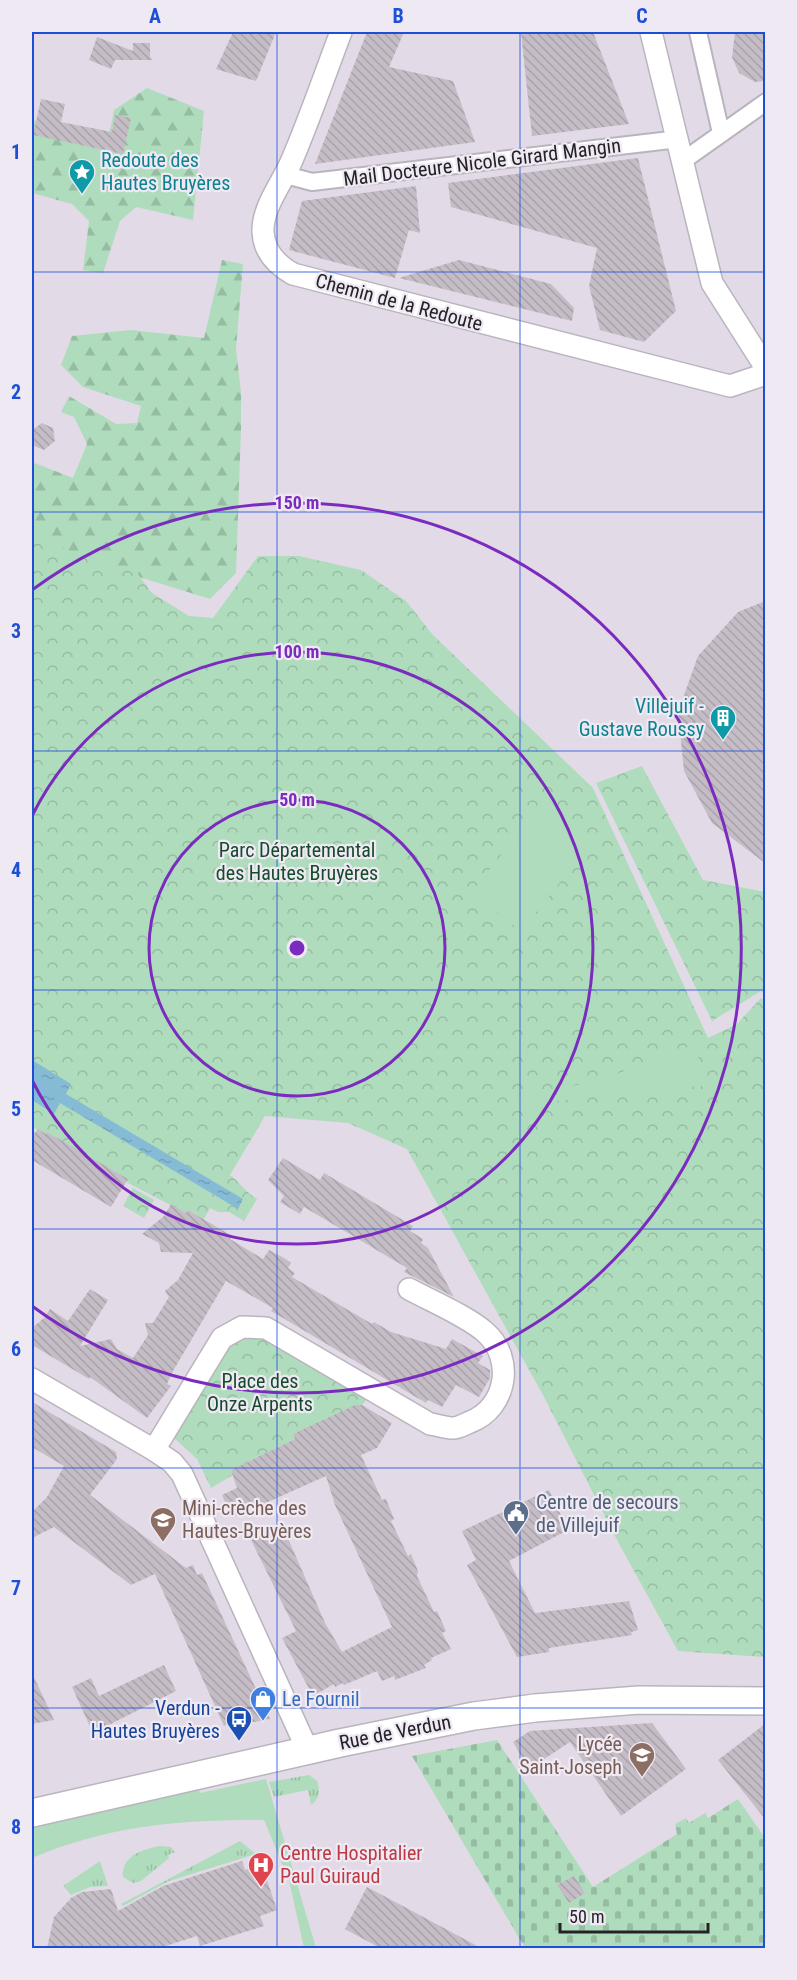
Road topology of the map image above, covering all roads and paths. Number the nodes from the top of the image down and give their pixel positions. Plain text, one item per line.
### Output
1 (340, 32) edge
2 (651, 32) edge
3 (698, 32) edge
4 (765, 102) edge
5 (721, 133) junction
6 (679, 139) junction
7 (684, 160) junction
8 (286, 175) junction
9 (765, 368) edge
10 (765, 374) edge
11 (409, 1288) dead end
12 (32, 1378) edge
13 (154, 1450) junction
14 (765, 1701) edge
15 (308, 1751) junction
16 (32, 1813) edge

1 - 8 street, Chemin de la Redoute
2 - 6 street
3 - 5 street
4 - 5 street
5 - 7 street
6 - 7 street
6 - 8 street, Mail Docteure Nicole Girard Mangin
7 - 9 street
8 - 10 street, Chemin de la Redoute
11 - 13 street
12 - 13 street
13 - 15 street
14 - 15 street, Rue de Verdun
15 - 16 street, Rue de Verdun

